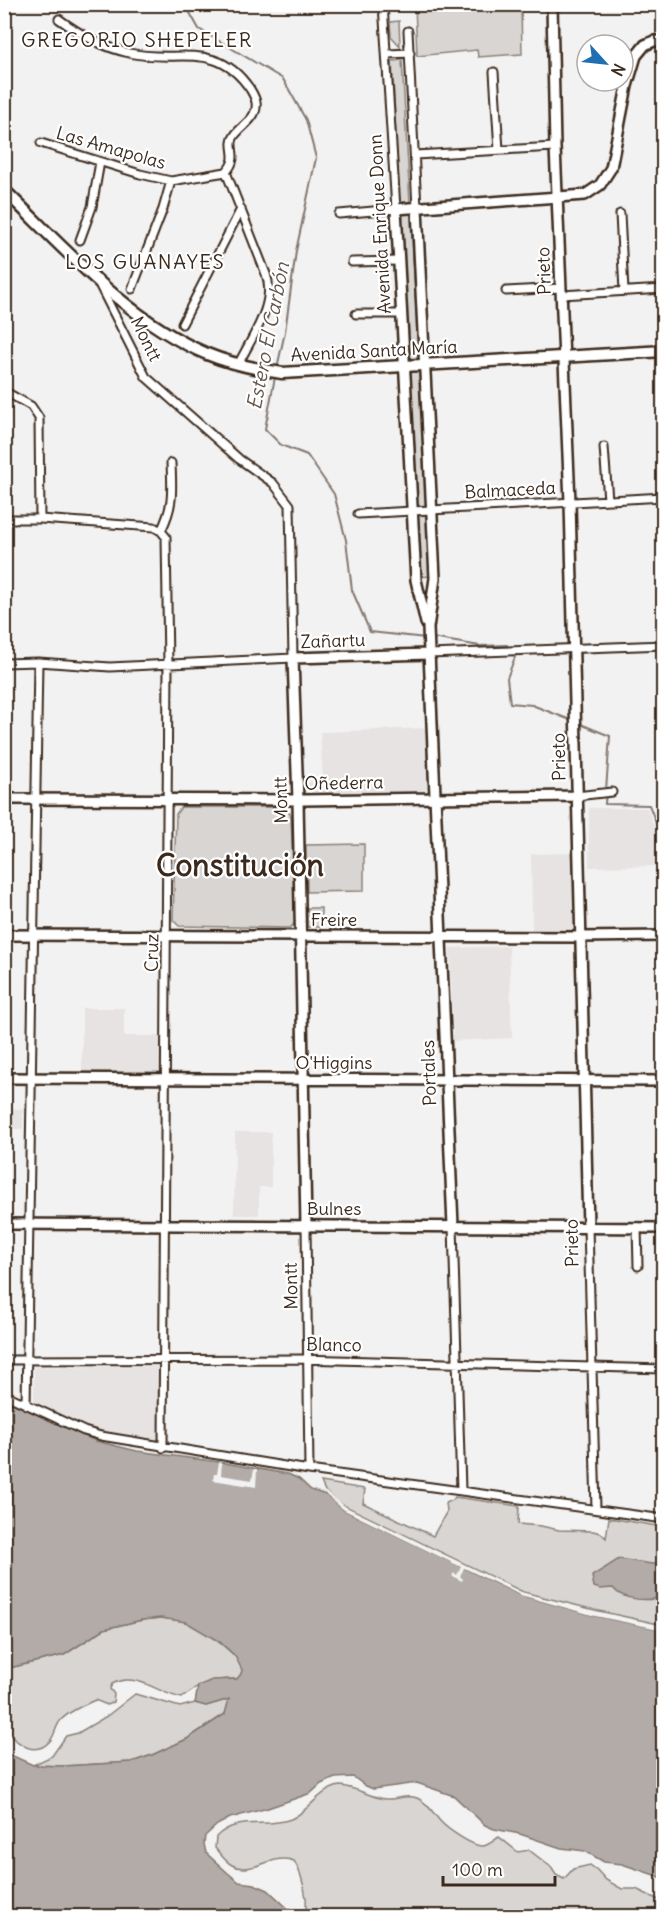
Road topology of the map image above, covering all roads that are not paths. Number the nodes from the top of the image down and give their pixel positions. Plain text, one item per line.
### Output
1 (383, 4) edge
2 (552, 4) edge
3 (59, 20) dead end
4 (408, 31) dead end
5 (663, 41) edge
6 (410, 53) junction
7 (388, 54) junction
8 (494, 72) dead end
9 (40, 143) dead end
10 (555, 147) junction
11 (499, 150) junction
12 (415, 155) junction
13 (100, 162) junction
14 (226, 172) junction
15 (171, 181) junction
16 (4, 190) edge
17 (558, 198) junction
18 (417, 208) junction
19 (241, 209) junction
20 (396, 209) junction
21 (339, 214) dead end
22 (620, 214) dead end
23 (80, 240) dead end
24 (399, 261) junction
25 (352, 262) dead end
26 (97, 278) junction
27 (132, 289) dead end
28 (663, 289) edge
29 (506, 291) dead end
30 (561, 291) junction
31 (624, 291) junction
32 (356, 314) dead end
33 (402, 314) junction
34 (183, 324) dead end
35 (423, 330) junction
36 (403, 332) junction
37 (663, 351) edge
38 (565, 358) junction
39 (238, 365) junction
40 (425, 365) junction
41 (404, 366) junction
42 (4, 391) edge
43 (427, 408) junction
44 (407, 409) junction
45 (604, 447) dead end
46 (171, 463) dead end
47 (663, 497) edge
48 (608, 500) junction
49 (570, 502) junction
50 (432, 510) junction
51 (412, 511) junction
52 (358, 514) dead end
53 (4, 519) edge
54 (40, 519) junction
55 (161, 531) junction
56 (418, 591) junction
57 (432, 592) junction
58 (428, 628) junction
59 (663, 645) edge
60 (572, 648) junction
61 (429, 651) junction
62 (293, 658) junction
63 (38, 662) junction
64 (4, 663) edge
65 (168, 665) junction
66 (612, 792) dead end
67 (576, 796) junction
68 (435, 798) junction
69 (4, 799) edge
70 (36, 799) junction
71 (167, 800) junction
72 (298, 800) junction
73 (4, 935) edge
74 (34, 935) junction
75 (167, 936) junction
76 (301, 936) junction
77 (663, 936) edge
78 (440, 937) junction
79 (580, 937) junction
80 (4, 1078) edge
81 (32, 1078) junction
82 (165, 1079) junction
83 (303, 1079) junction
84 (445, 1080) junction
85 (584, 1081) junction
86 (663, 1081) edge
87 (4, 1224) edge
88 (29, 1224) junction
89 (164, 1225) junction
90 (306, 1226) junction
91 (453, 1226) junction
92 (588, 1227) junction
93 (637, 1227) junction
94 (663, 1228) edge
95 (638, 1266) dead end
96 (164, 1359) junction
97 (4, 1360) edge
98 (27, 1360) junction
99 (309, 1360) junction
100 (457, 1362) junction
101 (591, 1367) junction
102 (663, 1369) edge
103 (4, 1394) edge
104 (26, 1405) junction
105 (164, 1448) junction
106 (309, 1470) junction
107 (461, 1490) junction
108 (596, 1509) junction
109 (663, 1519) edge

1 - 7 street, Avenida Enrique Donn
2 - 10 street, Prieto
3 - 14 street
4 - 6 street, Avenida Enrique Donn
5 - 17 street
6 - 7 street
6 - 12 street, Avenida Enrique Donn
7 - 20 street, Avenida Enrique Donn
8 - 11 street
9 - 13 street, Las Amapolas
10 - 11 street
10 - 17 street, Prieto
11 - 12 street
12 - 18 street, Avenida Enrique Donn
13 - 15 street, Las Amapolas
13 - 23 street
14 - 15 street, Las Amapolas
14 - 19 street
15 - 27 street
16 - 26 main road, Avenida Santa María
17 - 18 street
17 - 30 street, Prieto
18 - 20 street
18 - 35 street, Avenida Enrique Donn
19 - 34 street
19 - 39 street
20 - 21 street
20 - 24 street, Avenida Enrique Donn
22 - 31 street
24 - 25 street
24 - 33 street, Avenida Enrique Donn
26 - 39 main road, Avenida Santa María
26 - 62 street, Montt
28 - 31 street
29 - 30 street
30 - 31 street
30 - 38 street, Prieto
32 - 33 street
33 - 36 street, Avenida Enrique Donn
35 - 36 street
35 - 40 street, Avenida Enrique Donn
36 - 41 street, Avenida Enrique Donn
37 - 38 main road, Avenida Santa María
38 - 40 main road, Avenida Santa María
38 - 49 street, Prieto
39 - 41 main road, Avenida Santa María
40 - 41 main road, Avenida Santa María
40 - 43 street, Avenida Enrique Donn
41 - 44 street, Avenida Enrique Donn
42 - 54 street
43 - 44 street
43 - 50 street, Avenida Enrique Donn
44 - 51 street, Avenida Enrique Donn
45 - 48 street
46 - 55 street
47 - 48 street, Balmaceda
48 - 49 street, Balmaceda
49 - 50 street, Balmaceda
49 - 60 street, Prieto
50 - 51 street, Balmaceda
50 - 57 street, Avenida Enrique Donn
51 - 52 street, Balmaceda
51 - 56 street, Avenida Enrique Donn
53 - 54 street
54 - 55 street
55 - 65 street, Cruz
56 - 57 street
56 - 58 street, Avenida Enrique Donn
57 - 58 street, Avenida Enrique Donn
58 - 61 street, Avenida Enrique Donn
59 - 60 street, Zañartu
60 - 61 street, Zañartu
60 - 67 street, Prieto
61 - 62 street, Zañartu
61 - 68 street, Portales
62 - 65 street, Zañartu
62 - 72 street, Montt
63 - 64 street, Zañartu
63 - 65 street, Zañartu
63 - 70 street
65 - 71 street, Cruz
66 - 67 street, Oñederra
67 - 68 street, Oñederra
67 - 79 street, Prieto
68 - 72 street, Oñederra
68 - 78 street, Portales
69 - 70 street, Oñederra
70 - 71 street, Oñederra
70 - 74 street
71 - 72 street, Oñederra
71 - 75 street, Cruz
72 - 76 street, Montt
73 - 74 street, Freire
74 - 75 street, Freire
74 - 81 street
75 - 76 street, Freire
75 - 82 street, Cruz
76 - 78 street, Freire
76 - 83 street, Montt
77 - 79 street, Freire
78 - 79 street, Freire
78 - 84 street, Portales
79 - 85 street, Prieto
80 - 81 street, O'Higgins
81 - 82 street, O'Higgins
81 - 88 street
82 - 83 street, O'Higgins
82 - 89 street, Cruz
83 - 84 street, O'Higgins
83 - 90 street, Montt
84 - 85 street, O'Higgins
84 - 91 street, Portales
85 - 86 street, O'Higgins
85 - 92 street, Prieto
87 - 88 street, Bulnes
88 - 89 street, Bulnes
88 - 98 street
89 - 90 street, Bulnes
89 - 96 street, Cruz
90 - 91 street, Bulnes
90 - 99 street, Montt
91 - 92 street, Bulnes
91 - 100 street, Portales
92 - 93 street, Bulnes
92 - 101 street, Prieto
93 - 94 street, Bulnes
93 - 95 street
96 - 98 street, Blanco
96 - 99 street, Blanco
96 - 105 street, Cruz
97 - 98 street, Blanco
98 - 104 street
99 - 100 street, Blanco
99 - 106 street, Montt
100 - 101 street, Blanco
100 - 107 street, Portales
101 - 102 street, Blanco
101 - 108 street, Prieto
103 - 104 street
104 - 105 street
105 - 106 street
106 - 107 street
107 - 108 street
108 - 109 street

